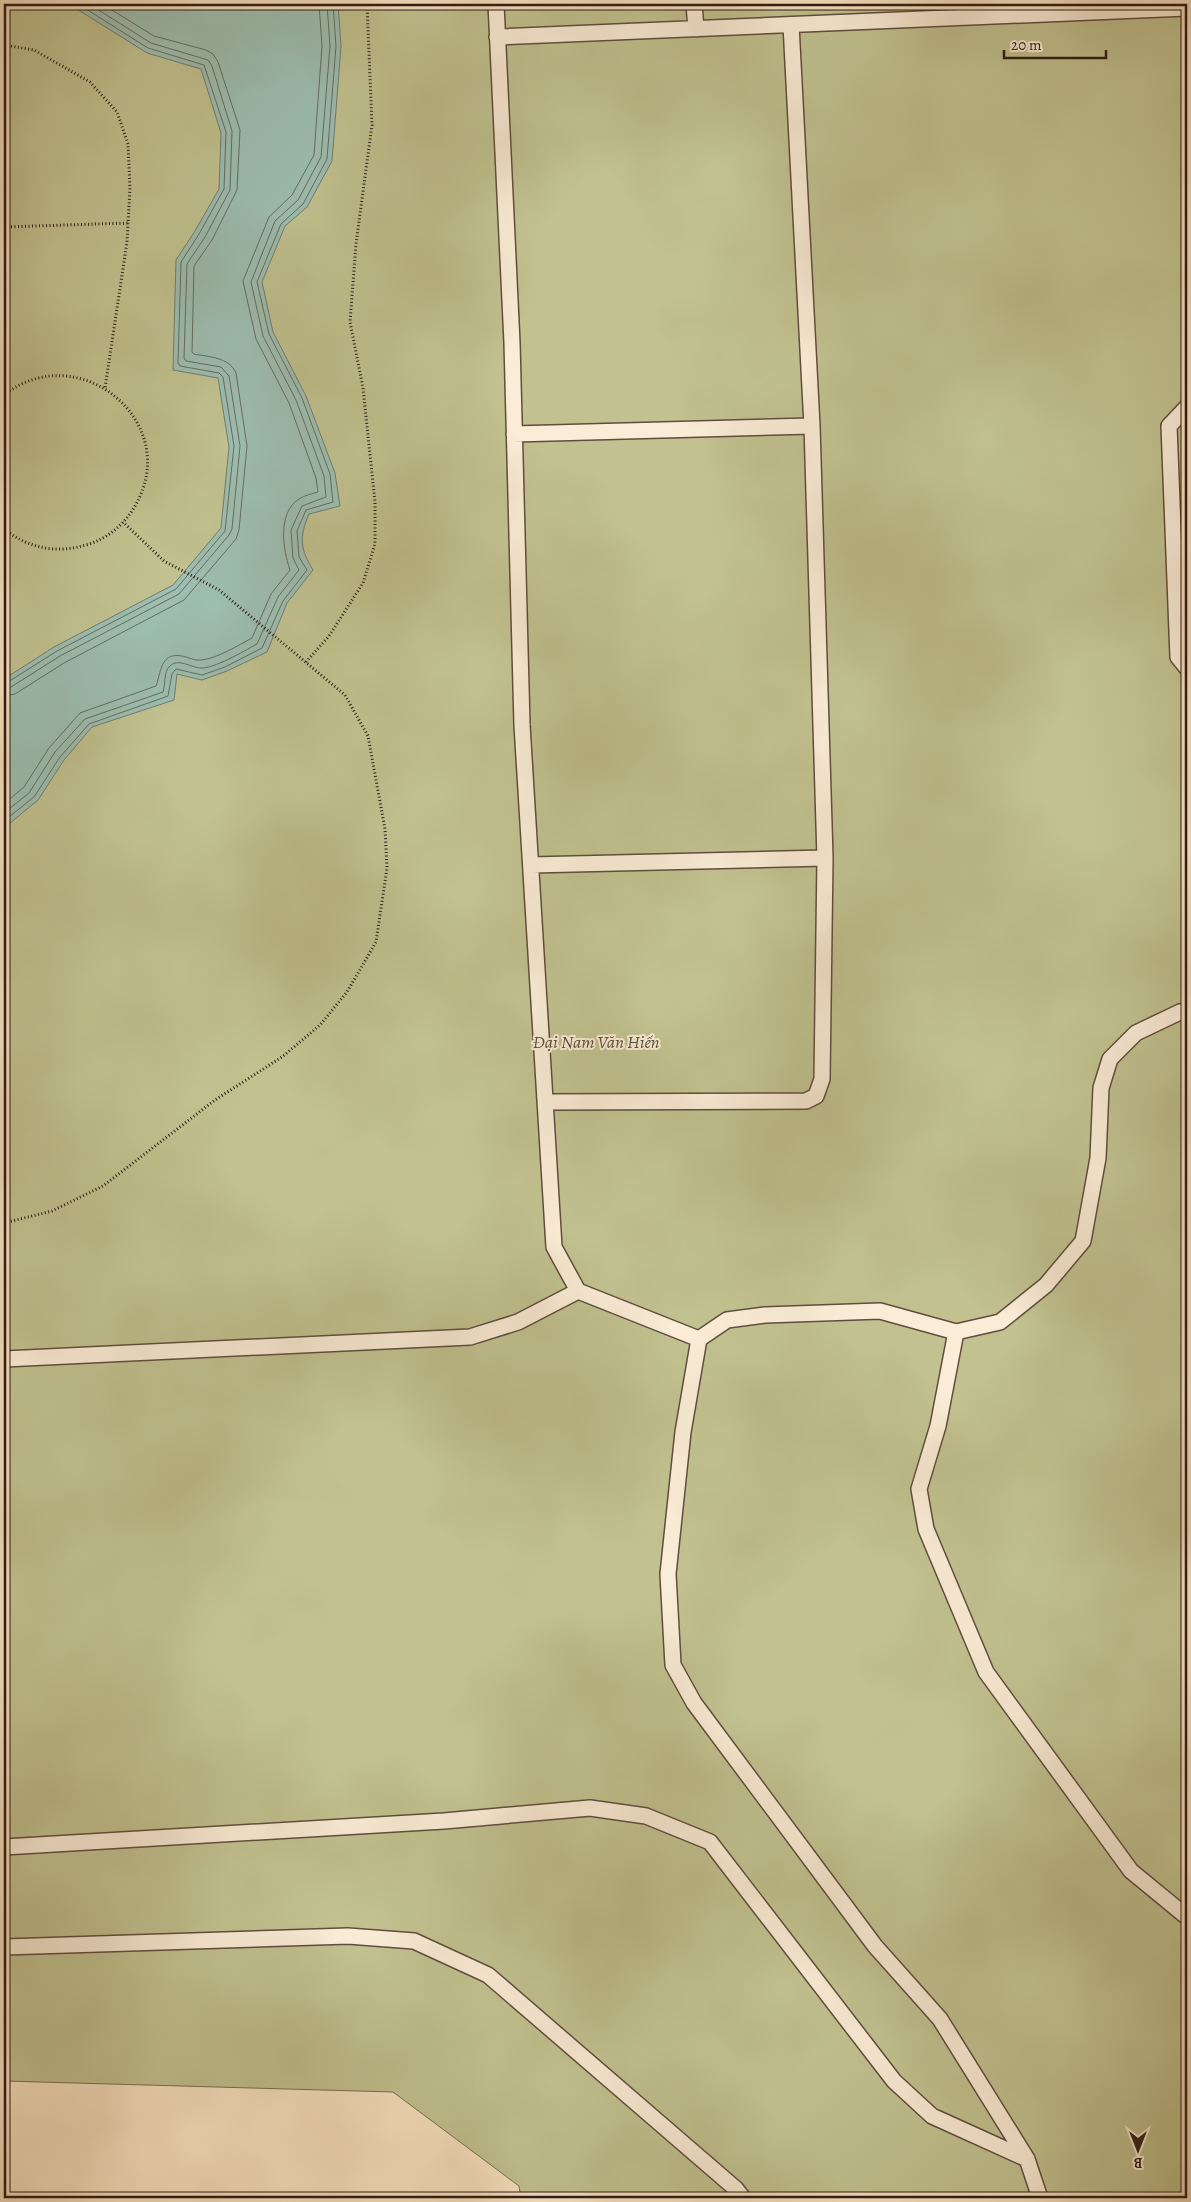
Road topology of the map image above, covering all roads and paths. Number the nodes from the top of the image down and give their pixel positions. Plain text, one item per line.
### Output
1 (367, 4) edge
2 (496, 4) edge
3 (694, 4) edge
4 (1187, 8) edge
5 (791, 25) junction
6 (696, 29) junction
7 (497, 37) junction
8 (4, 45) edge
9 (128, 223) junction
10 (4, 227) edge
11 (105, 388) junction
12 (4, 396) edge
13 (1187, 407) edge
14 (812, 426) junction
15 (514, 434) junction
16 (123, 522) junction
17 (4, 529) edge
18 (306, 662) junction
19 (1187, 668) edge
20 (825, 858) junction
21 (531, 865) junction
22 (1187, 1011) edge
23 (545, 1102) junction
24 (4, 1223) edge
25 (578, 1291) junction
26 (956, 1332) junction
27 (699, 1339) junction
28 (4, 1359) edge
29 (4, 1847) edge
30 (1187, 1917) edge
31 (4, 1947) edge
32 (1027, 2160) junction
33 (743, 2198) edge
34 (1040, 2198) edge

1 - 18 path
2 - 7 lane
3 - 6 lane
4 - 5 lane
5 - 6 lane
5 - 14 lane
6 - 7 lane
7 - 15 lane
8 - 9 path
9 - 10 path
9 - 11 path
11 - 12 path
11 - 16 path
13 - 19 lane
14 - 15 lane
14 - 20 lane
15 - 21 lane
16 - 17 path
16 - 18 path
18 - 24 path
20 - 21 lane
20 - 23 lane
21 - 23 lane
22 - 26 lane
23 - 25 lane
25 - 27 lane
25 - 28 lane
26 - 27 lane
26 - 30 lane
27 - 32 lane
29 - 32 lane
31 - 33 lane
32 - 34 lane

